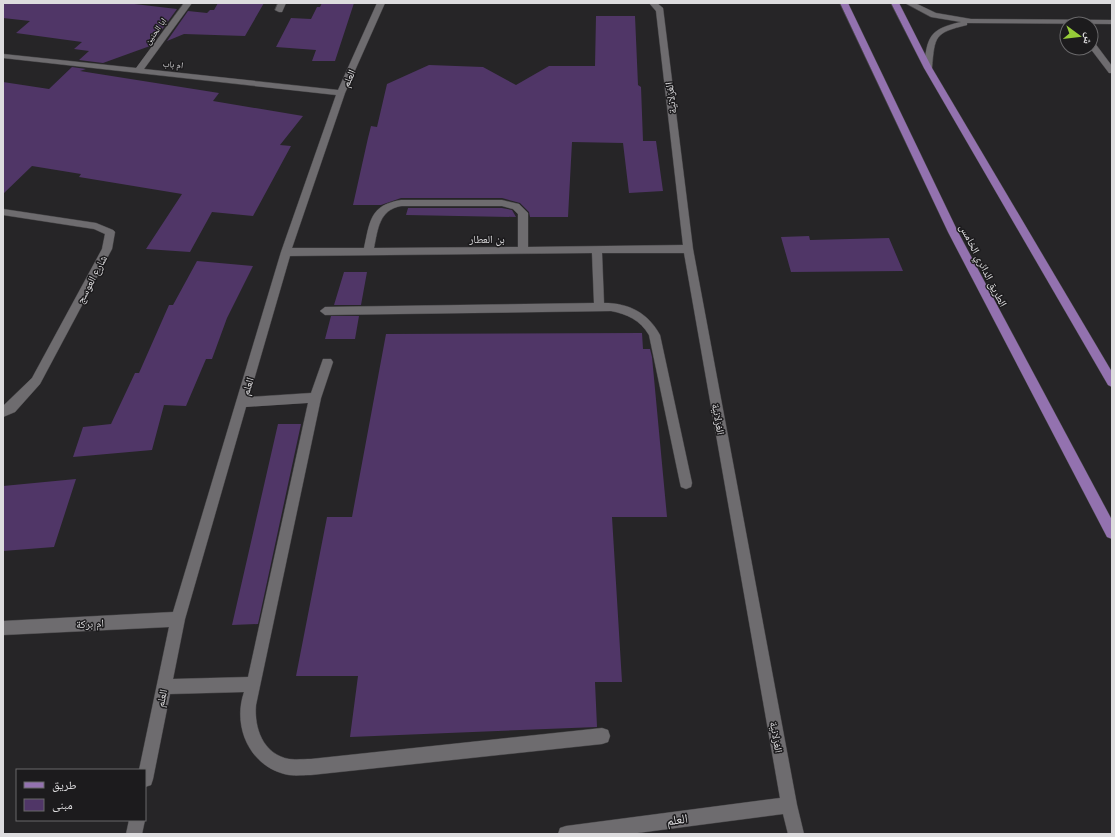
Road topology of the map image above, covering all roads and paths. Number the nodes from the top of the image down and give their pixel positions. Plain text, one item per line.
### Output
1 (188, 3) edge
2 (381, 3) edge
3 (653, 3) edge
4 (844, 3) edge
5 (895, 3) edge
6 (908, 3) edge
7 (971, 21) junction
8 (1099, 22) edge
9 (1112, 22) edge
10 (1059, 23) edge
11 (1099, 54) edge
12 (3, 56) edge
13 (928, 68) junction
14 (139, 70) junction
15 (1112, 71) edge
16 (341, 93) junction
17 (3, 212) edge
18 (688, 249) junction
19 (522, 250) junction
20 (597, 250) junction
21 (368, 251) junction
22 (286, 252) junction
23 (600, 307) junction
24 (325, 311) dead end
25 (327, 362) dead end
26 (1112, 382) edge
27 (315, 398) junction
28 (242, 402) junction
29 (3, 412) edge
30 (686, 483) dead end
31 (1112, 534) edge
32 (178, 619) junction
33 (3, 628) edge
34 (254, 684) junction
35 (164, 687) junction
36 (602, 736) dead end
37 (146, 774) edge
38 (789, 805) junction
39 (137, 821) edge
40 (134, 834) edge
41 (566, 834) edge
42 (796, 834) edge

1 - 14 street, ابا الحنين
2 - 16 street, العلم
3 - 18 street, الغزلانية
4 - 31 main road, الطريق الدائري الخامس
5 - 13 main road
6 - 7 street
7 - 10 street
7 - 13 street
8 - 9 street
11 - 15 street
12 - 14 street, ام باب
13 - 26 main road
14 - 16 street, ام باب
16 - 22 street, العلم
17 - 29 street, شارع العوسج
18 - 20 street, بن العطار
18 - 38 street, الغزلانية
19 - 20 street, بن العطار
19 - 21 street, بن العطار
19 - 21 street
20 - 23 street
21 - 22 street, بن العطار
22 - 28 street, العلم
23 - 24 street
23 - 30 street
25 - 27 street
27 - 28 street
27 - 34 street
28 - 32 street, العلم
32 - 33 street, ام بركة
32 - 35 street, العلم
34 - 35 street
34 - 36 street
35 - 37 street, العلم
38 - 41 street, العلم
38 - 42 street, الغزلانية
39 - 40 street

